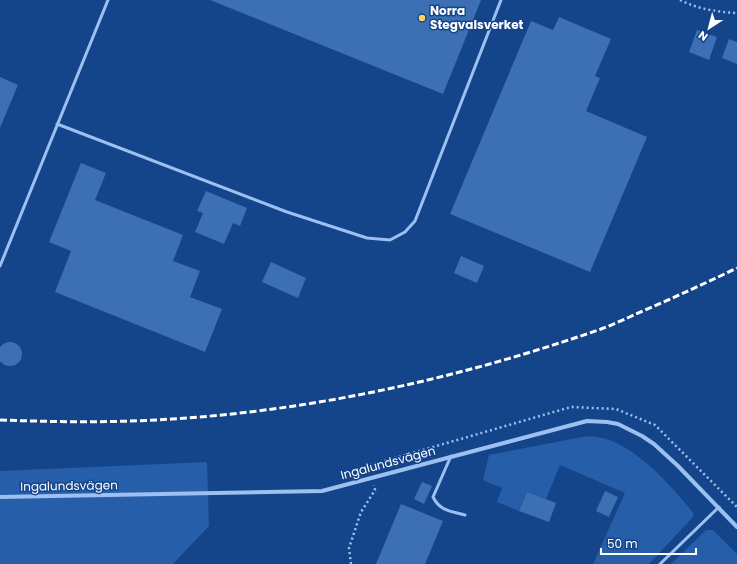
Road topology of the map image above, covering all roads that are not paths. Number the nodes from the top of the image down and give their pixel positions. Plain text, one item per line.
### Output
1 (108, 0) edge
2 (501, 0) edge
3 (57, 124) junction
4 (0, 266) edge
5 (451, 456) junction
6 (0, 497) edge
7 (719, 507) junction
8 (465, 515) dead end
9 (737, 527) edge
10 (660, 564) edge

1 - 3 lane
2 - 3 lane
3 - 4 lane
5 - 6 street, Ingalundsvägen
5 - 7 street, Ingalundsvägen
5 - 8 lane
7 - 9 street, Ingalundsvägen
7 - 10 lane

